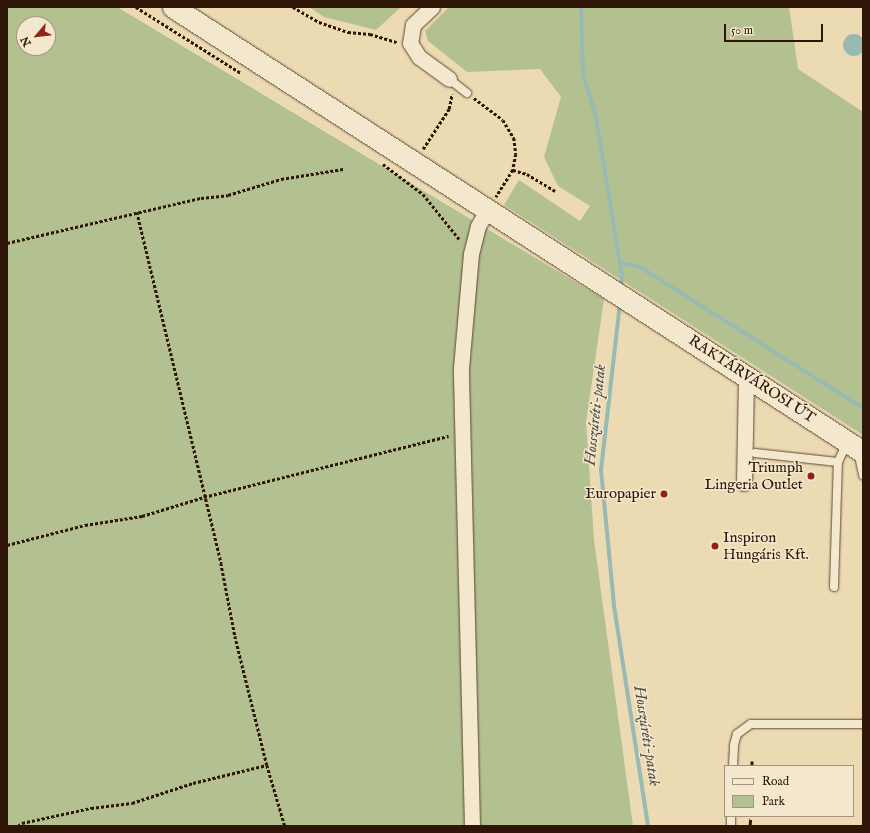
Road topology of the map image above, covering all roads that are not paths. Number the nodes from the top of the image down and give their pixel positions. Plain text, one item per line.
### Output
1 (173, 7) edge
2 (432, 7) edge
3 (449, 79) joint
4 (467, 93) road end
5 (488, 209) junction
6 (746, 375) junction
7 (856, 447) edge
8 (755, 453) dead end
9 (838, 462) junction
10 (863, 475) edge
11 (744, 483) dead end
12 (834, 587) dead end
13 (863, 724) edge
14 (733, 765) edge
15 (472, 826) edge

1 - 5 street, RAKTÁRVÁROSI ÚT
2 - 3 street
3 - 4 lane
5 - 6 street, RAKTÁRVÁROSI ÚT
5 - 15 street
6 - 7 street, RAKTÁRVÁROSI ÚT
6 - 11 street
7 - 9 lane
7 - 10 lane
8 - 9 lane
9 - 12 lane
13 - 14 lane

